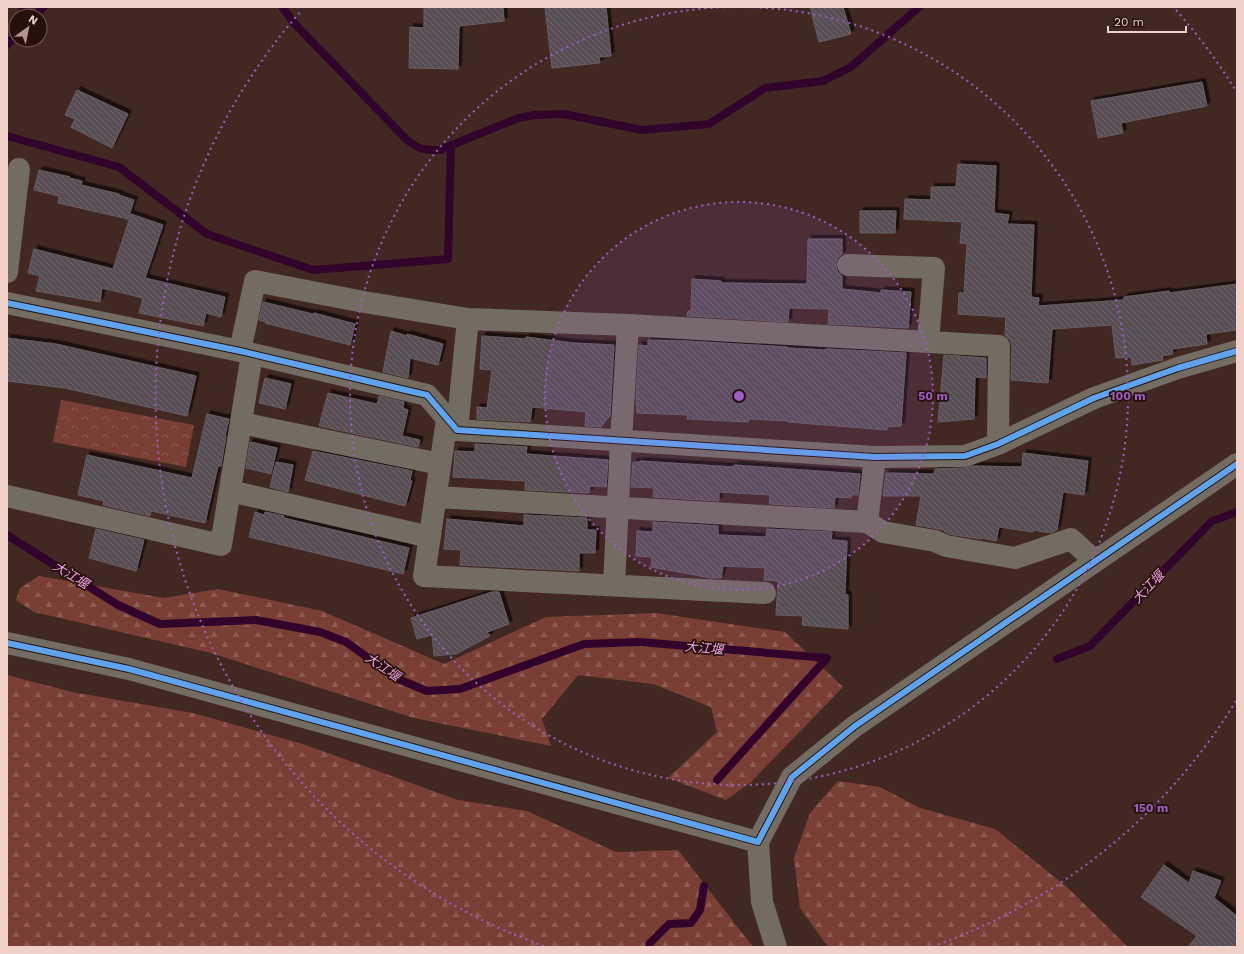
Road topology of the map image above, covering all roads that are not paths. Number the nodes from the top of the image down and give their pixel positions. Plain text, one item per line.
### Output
1 (19, 169) dead end
2 (10, 225) edge
3 (848, 265) dead end
4 (7, 272) edge
5 (7, 303) edge
6 (468, 319) junction
7 (628, 325) junction
8 (928, 342) junction
9 (1237, 351) edge
10 (246, 353) junction
11 (241, 423) junction
12 (452, 425) junction
13 (621, 442) junction
14 (998, 444) junction
15 (875, 457) junction
16 (440, 464) junction
17 (1237, 464) edge
18 (230, 491) junction
19 (7, 496) edge
20 (436, 497) junction
21 (618, 508) junction
22 (867, 522) junction
23 (430, 537) junction
24 (1095, 561) junction
25 (614, 585) junction
26 (765, 593) dead end
27 (7, 643) edge
28 (758, 842) junction
29 (776, 947) edge

1 - 2 street
2 - 4 street
3 - 8 street
5 - 10 street
6 - 7 street
6 - 10 street
6 - 12 street
7 - 8 street
7 - 13 street
8 - 14 street
9 - 14 street
10 - 11 street
10 - 12 street
11 - 16 street
11 - 18 street
12 - 13 street
12 - 16 street
13 - 15 street
13 - 21 street
14 - 15 street
15 - 22 street
16 - 20 street
17 - 24 street
18 - 19 street
18 - 23 street
20 - 21 street
20 - 23 street
21 - 22 street
21 - 25 street
22 - 24 street
23 - 25 street
24 - 28 street
25 - 26 street
27 - 28 street
28 - 29 street

